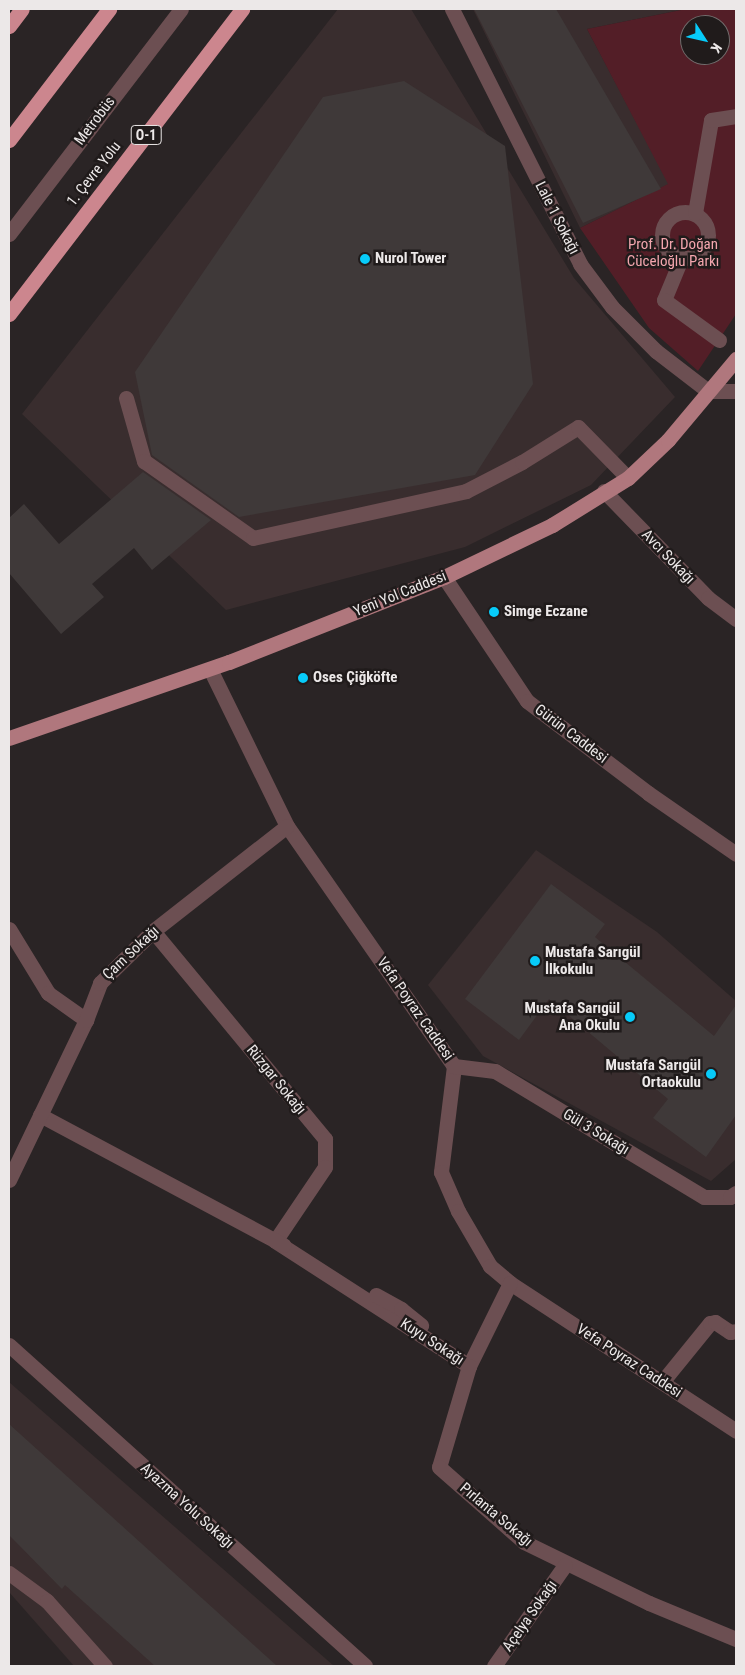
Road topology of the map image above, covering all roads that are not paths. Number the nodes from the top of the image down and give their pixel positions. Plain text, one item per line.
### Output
1 (109, 9) edge
2 (180, 9) edge
3 (242, 9) edge
4 (452, 9) edge
5 (736, 116) edge
6 (9, 140) edge
7 (694, 213) junction
8 (9, 234) edge
9 (682, 259) junction
10 (9, 314) edge
11 (719, 340) dead end
12 (736, 360) edge
13 (708, 391) junction
14 (736, 391) edge
15 (126, 398) dead end
16 (628, 478) junction
17 (604, 491) junction
18 (444, 577) junction
19 (736, 619) edge
20 (210, 669) junction
21 (9, 738) edge
22 (287, 826) junction
23 (736, 854) edge
24 (9, 928) edge
25 (154, 931) junction
26 (86, 1020) junction
27 (454, 1066) junction
28 (40, 1115) junction
29 (9, 1180) edge
30 (736, 1193) edge
31 (275, 1241) junction
32 (510, 1283) junction
33 (736, 1331) edge
34 (9, 1345) edge
35 (469, 1366) junction
36 (662, 1382) junction
37 (736, 1431) edge
38 (565, 1565) junction
39 (9, 1573) edge
40 (736, 1639) edge
41 (105, 1666) edge
42 (365, 1666) edge
43 (494, 1666) edge

1 - 6 highway
2 - 8 street, Metrobüs
3 - 10 highway, 1. Çevre Yolu / O-1
4 - 13 street, Lale 1 Sokağı
5 - 7 street
7 - 9 street
7 - 9 street
9 - 11 street
12 - 13 main road, Yeni Yol Caddesi
13 - 14 street
13 - 16 main road, Yeni Yol Caddesi
15 - 16 street
16 - 17 main road, Yeni Yol Caddesi
17 - 18 main road, Yeni Yol Caddesi
17 - 19 street, Avcı Sokağı
18 - 20 main road, Yeni Yol Caddesi
18 - 23 street, Gürün Caddesi
20 - 21 main road, Yeni Yol Caddesi
20 - 22 street, Vefa Poyraz Caddesi
22 - 25 street, Çam Sokağı
22 - 27 street, Vefa Poyraz Caddesi
24 - 26 street
25 - 26 street, Çam Sokağı
25 - 31 street, Rüzgar Sokağı
26 - 28 street, Çam Sokağı
27 - 30 street, Gül 3 Sokağı
27 - 32 street, Vefa Poyraz Caddesi
28 - 29 street, Çam Sokağı
28 - 31 street, Kuyu Sokağı
31 - 35 street, Kuyu Sokağı
32 - 35 street, Pırlanta Sokağı
32 - 36 street, Vefa Poyraz Caddesi
33 - 36 street
34 - 42 street, Ayazma Yolu Sokağı
35 - 38 street, Pırlanta Sokağı
36 - 37 street, Vefa Poyraz Caddesi
38 - 40 street, Pırlanta Sokağı
38 - 43 street, Açelya Sokağı
39 - 41 street

